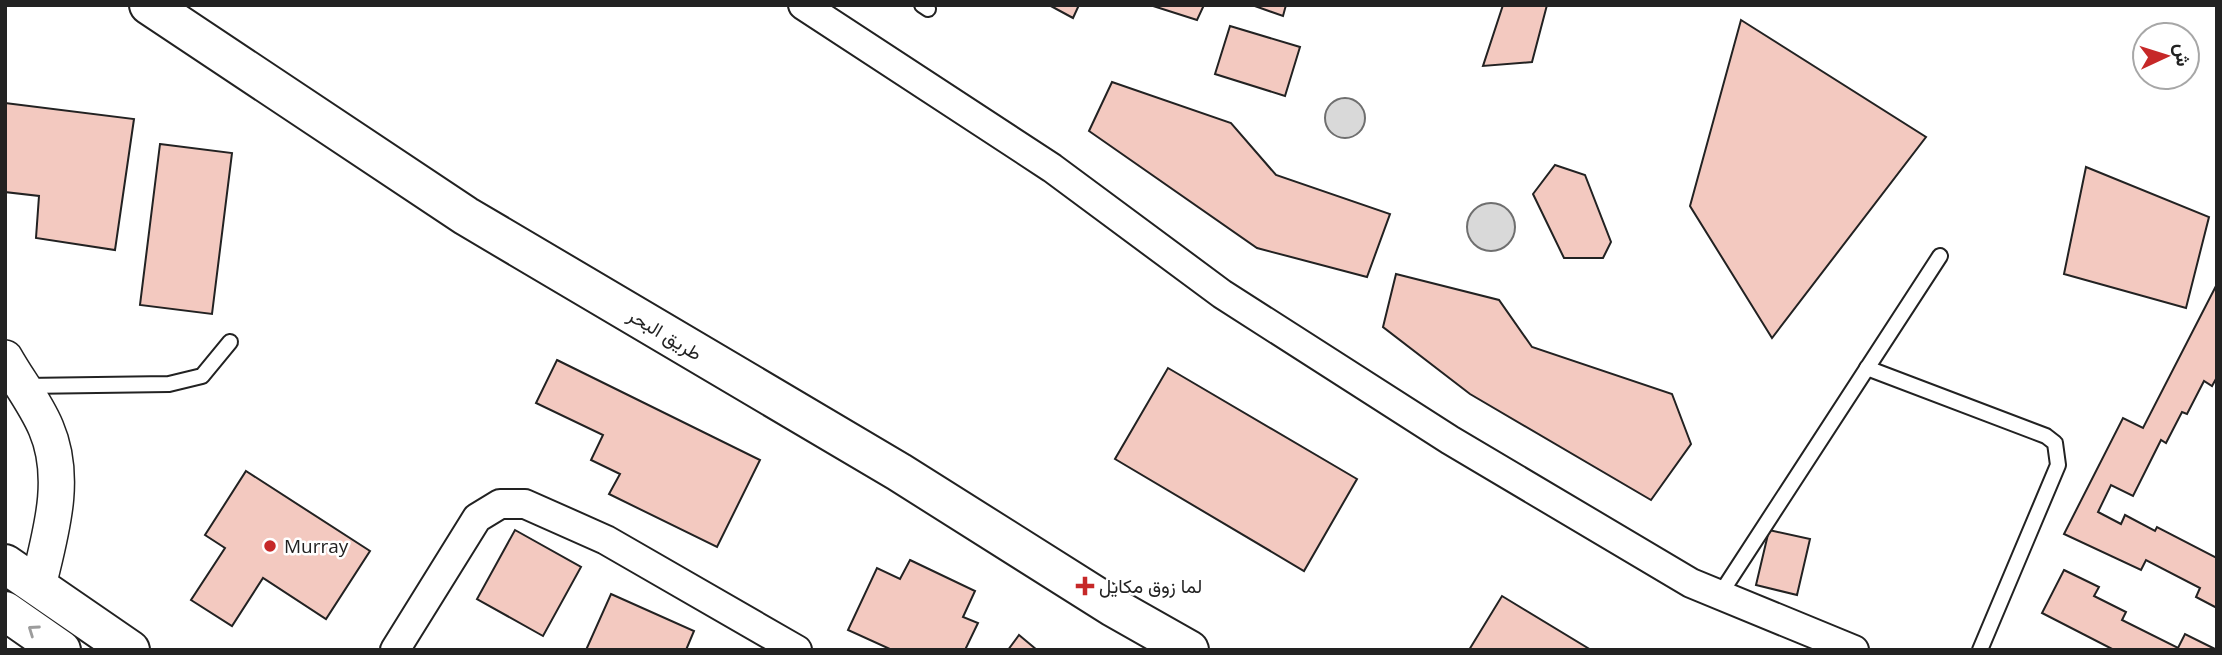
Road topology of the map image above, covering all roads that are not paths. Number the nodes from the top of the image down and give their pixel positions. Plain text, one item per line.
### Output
1 (149, 5) edge
2 (803, 5) edge
3 (1940, 256) dead end
4 (230, 342) dead end
5 (1867, 368) junction
6 (13, 372) edge
7 (5, 564) edge
8 (38, 586) junction
9 (1719, 596) junction
10 (5, 611) edge
11 (61, 650) edge
12 (130, 650) edge
13 (395, 650) edge
14 (797, 650) edge
15 (1189, 650) edge
16 (1854, 650) edge
17 (1980, 650) edge

1 - 15 main road, طريق البحر
2 - 9 street
3 - 5 lane
4 - 6 lane
5 - 9 lane
5 - 17 lane
6 - 8 street
7 - 8 main road
8 - 12 main road
9 - 16 street
11 -> 10 main road
13 - 14 street

